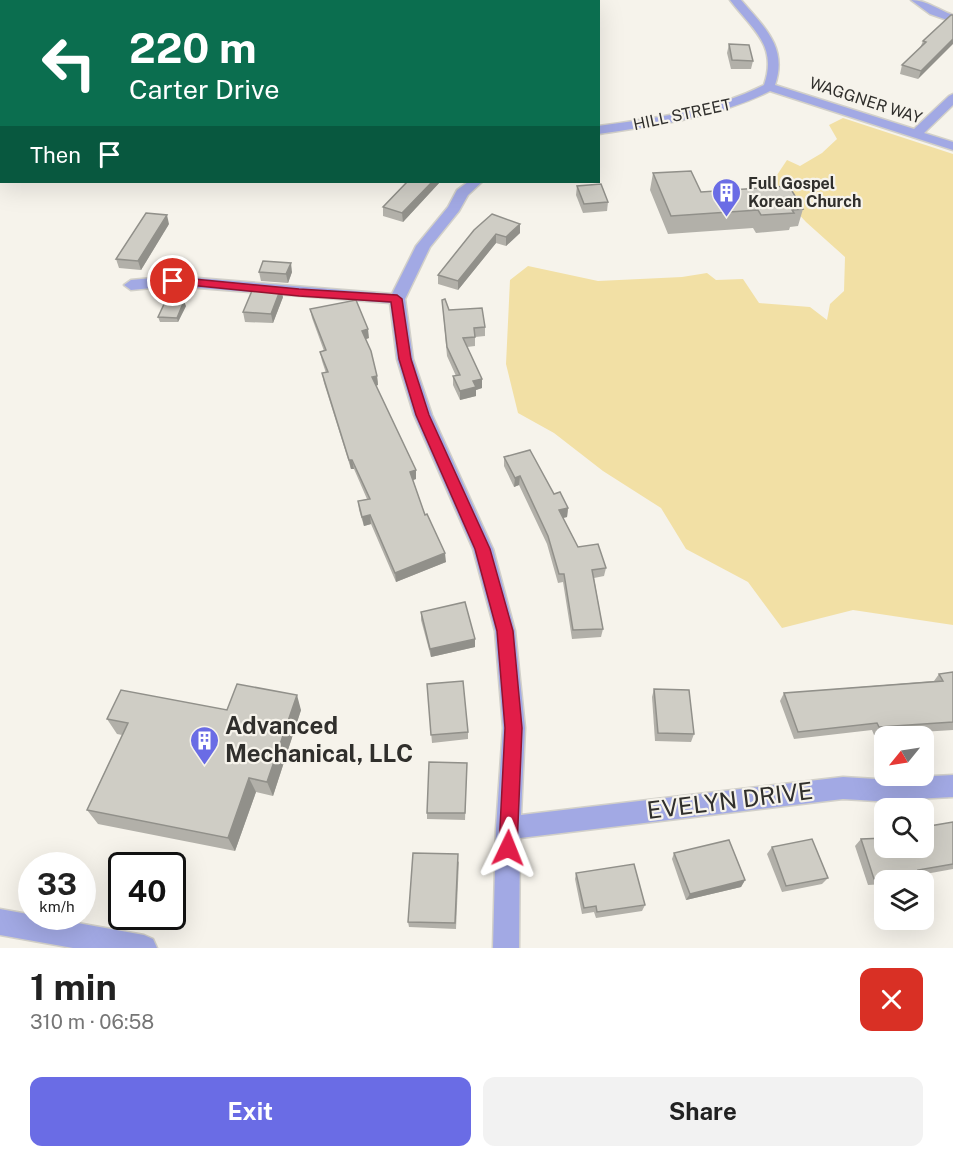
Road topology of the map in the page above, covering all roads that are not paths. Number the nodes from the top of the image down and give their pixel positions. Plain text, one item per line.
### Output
1 (735, 0) edge
2 (916, 0) edge
3 (953, 19) edge
4 (769, 87) junction
5 (953, 98) edge
6 (600, 130) edge
7 (917, 133) junction
8 (953, 146) edge
9 (473, 183) edge
10 (131, 285) dead end
11 (397, 299) junction
12 (953, 786) edge
13 (508, 828) junction
14 (0, 922) edge
15 (144, 948) edge
16 (506, 948) edge

1 - 4 street
2 - 3 street
4 - 6 street, HILL STREET
4 - 7 street, WAGGNER WAY
5 - 7 street
7 - 8 street, WAGGNER WAY
9 - 11 street
10 - 11 street
11 - 13 street
12 - 13 street, EVELYN DRIVE
13 - 16 street
14 - 15 street

